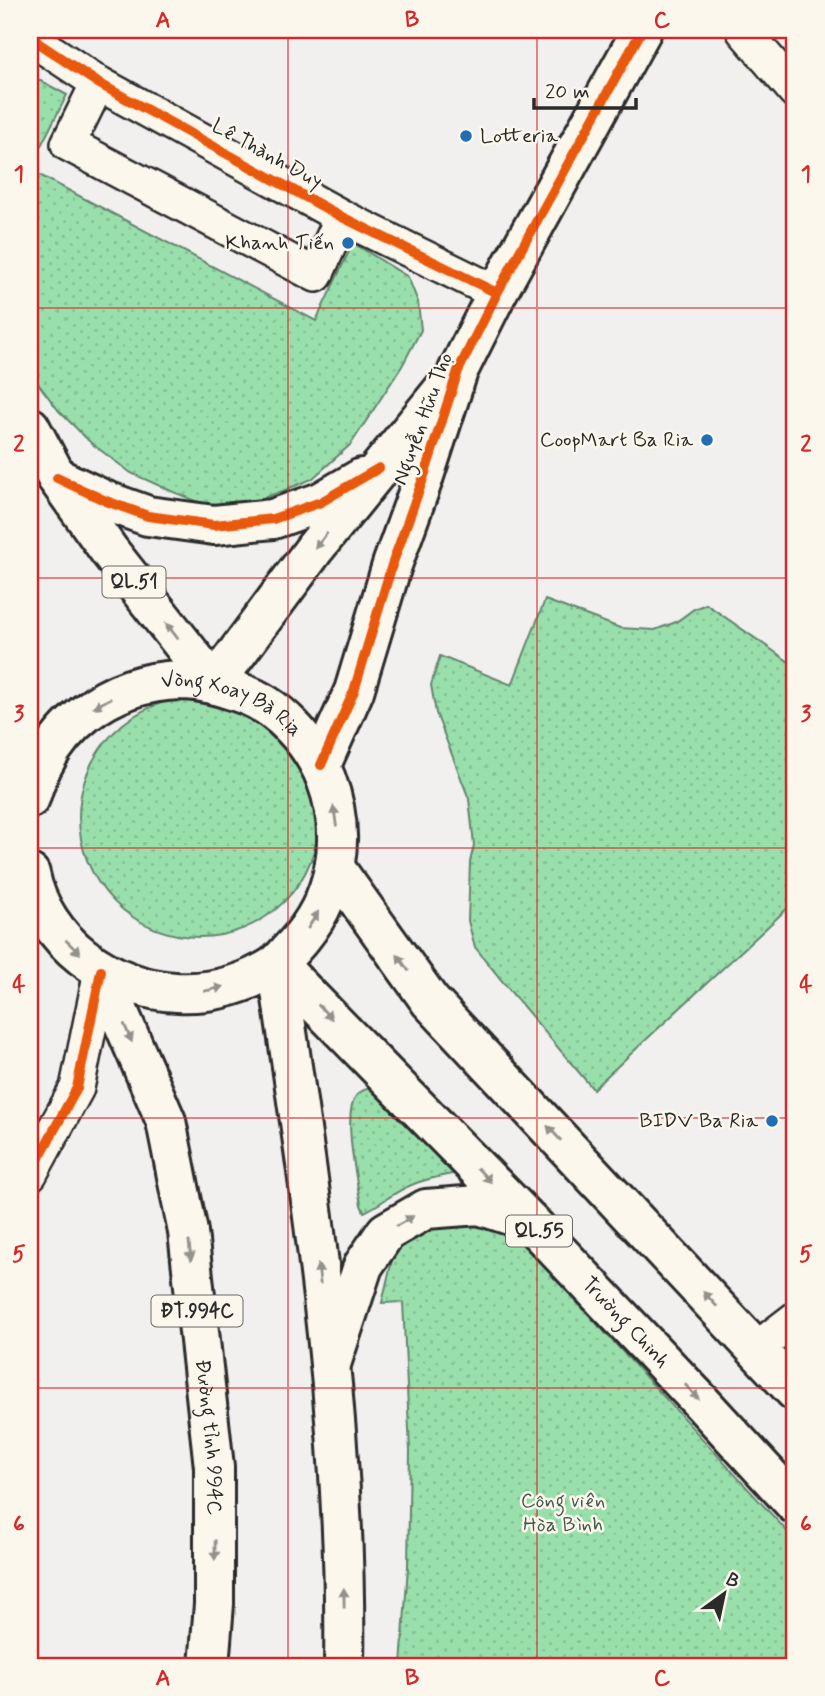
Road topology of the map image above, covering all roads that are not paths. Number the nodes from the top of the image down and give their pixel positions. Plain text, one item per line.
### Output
1 (642, 30) edge
2 (743, 30) edge
3 (43, 34) edge
4 (98, 83) junction
5 (795, 91) edge
6 (342, 217) junction
7 (497, 293) junction
8 (458, 371) junction
9 (30, 427) edge
10 (379, 468) junction
11 (57, 478) junction
12 (214, 684) junction
13 (321, 765) junction
14 (30, 798) edge
15 (335, 868) junction
16 (30, 874) edge
17 (277, 964) junction
18 (101, 971) junction
19 (30, 1174) edge
20 (530, 1222) junction
21 (795, 1320) edge
22 (756, 1349) junction
23 (331, 1364) junction
24 (795, 1391) edge
25 (795, 1504) edge
26 (209, 1666) edge
27 (344, 1666) edge

1 - 7 main road, Nguyễn Hữu Thọ
2 - 5 street
3 - 4 street, Lê Thành Duy
4 - 6 street, Lê Thành Duy
4 - 6 street
6 - 7 street, Lê Thành Duy
7 - 8 main road, Nguyễn Hữu Thọ
8 - 10 main road, Nguyễn Hữu Thọ
8 - 13 main road, Nguyễn Hữu Thọ
9 - 11 main road, QL.51
10 - 11 main road
10 -> 12 main road, Nguyễn Hữu Thọ
12 -> 11 main road, QL.51
12 - 13 main road, Vòng Xoay Bà Rịa
12 -> 14 main road, Vòng Xoay Bà Rịa
15 -> 13 main road, Vòng Xoay Bà Rịa
17 -> 15 main road, Vòng Xoay Bà Rịa
22 -> 15 main road
16 -> 18 main road, Vòng Xoay Bà Rịa
18 -> 17 main road, Vòng Xoay Bà Rịa
17 -> 20 main road, Trường Chinh / QL.55
23 -> 17 main road
18 - 19 street
18 -> 26 main road, Đường tỉnh 994C / ĐT.994C
23 -> 20 main road
20 -> 25 main road, Trường Chinh / QL.55
21 - 22 street
22 - 24 main road
27 -> 23 main road

